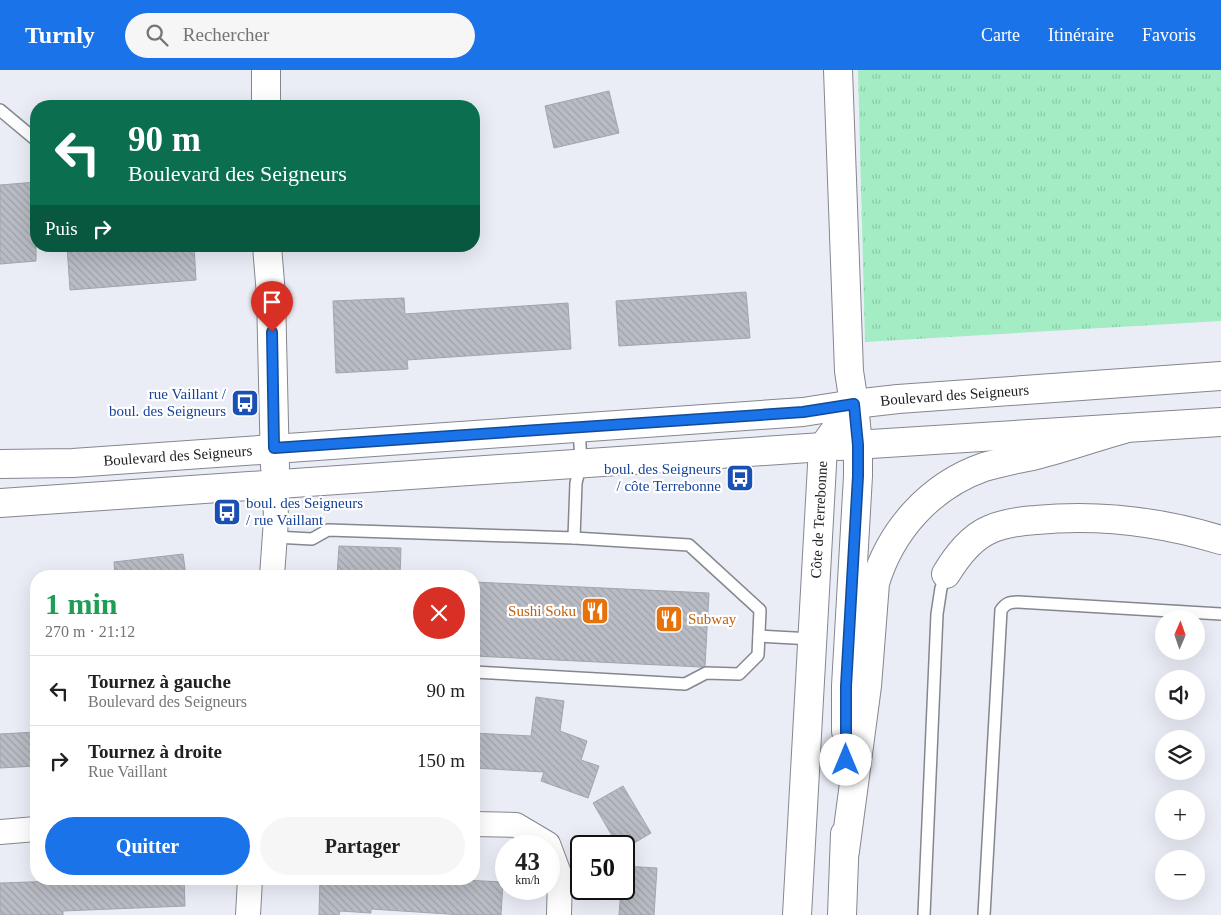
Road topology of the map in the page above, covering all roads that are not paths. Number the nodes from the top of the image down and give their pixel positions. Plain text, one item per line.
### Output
1 (266, 70) edge
2 (838, 70) edge
3 (266, 100) edge
4 (0, 110) edge
5 (30, 135) edge
6 (267, 252) edge
7 (1221, 376) edge
8 (854, 404) junction
9 (1221, 422) edge
10 (579, 427) junction
11 (1124, 429) junction
12 (858, 445) junction
13 (823, 447) junction
14 (274, 448) junction
15 (73, 463) junction
16 (0, 464) edge
17 (581, 464) junction
18 (275, 484) junction
19 (75, 498) junction
20 (0, 503) edge
21 (275, 537) junction
22 (574, 538) junction
23 (1221, 540) edge
24 (272, 570) edge
25 (946, 574) joint
26 (1221, 614) edge
27 (759, 636) junction
28 (812, 639) junction
29 (480, 672) edge
30 (480, 824) edge
31 (30, 830) edge
32 (0, 832) edge
33 (845, 852) junction
34 (250, 885) edge
35 (248, 915) edge
36 (559, 915) edge
37 (797, 915) edge
38 (842, 915) edge
39 (924, 915) edge
40 (984, 915) edge

1 - 3 main road
2 - 8 main road
4 - 5 lane
6 - 14 main road
7 - 8 main road, Boulevard des Seigneurs
8 - 10 main road, Boulevard des Seigneurs
8 - 12 main road
8 - 13 main road, Côte de Terrebonne
9 - 11 main road
10 - 14 main road, Boulevard des Seigneurs
10 - 17 lane
11 - 12 main road
11 - 33 main road
12 - 13 main road
12 - 33 main road
13 - 17 main road
13 - 28 main road, Côte de Terrebonne
14 - 15 main road, Boulevard des Seigneurs
14 - 18 main road
15 - 16 main road, Boulevard des Seigneurs
15 - 19 main road
17 - 18 main road
17 - 22 lane
18 - 19 main road
18 - 21 street
19 - 20 main road
21 - 22 lane
21 - 24 street
22 - 27 lane
23 - 25 main road
25 - 39 lane
26 - 40 lane
27 - 28 lane
27 - 29 lane
28 - 37 main road, Côte de Terrebonne
30 - 36 street
31 - 32 street
33 - 38 main road
34 - 35 street

